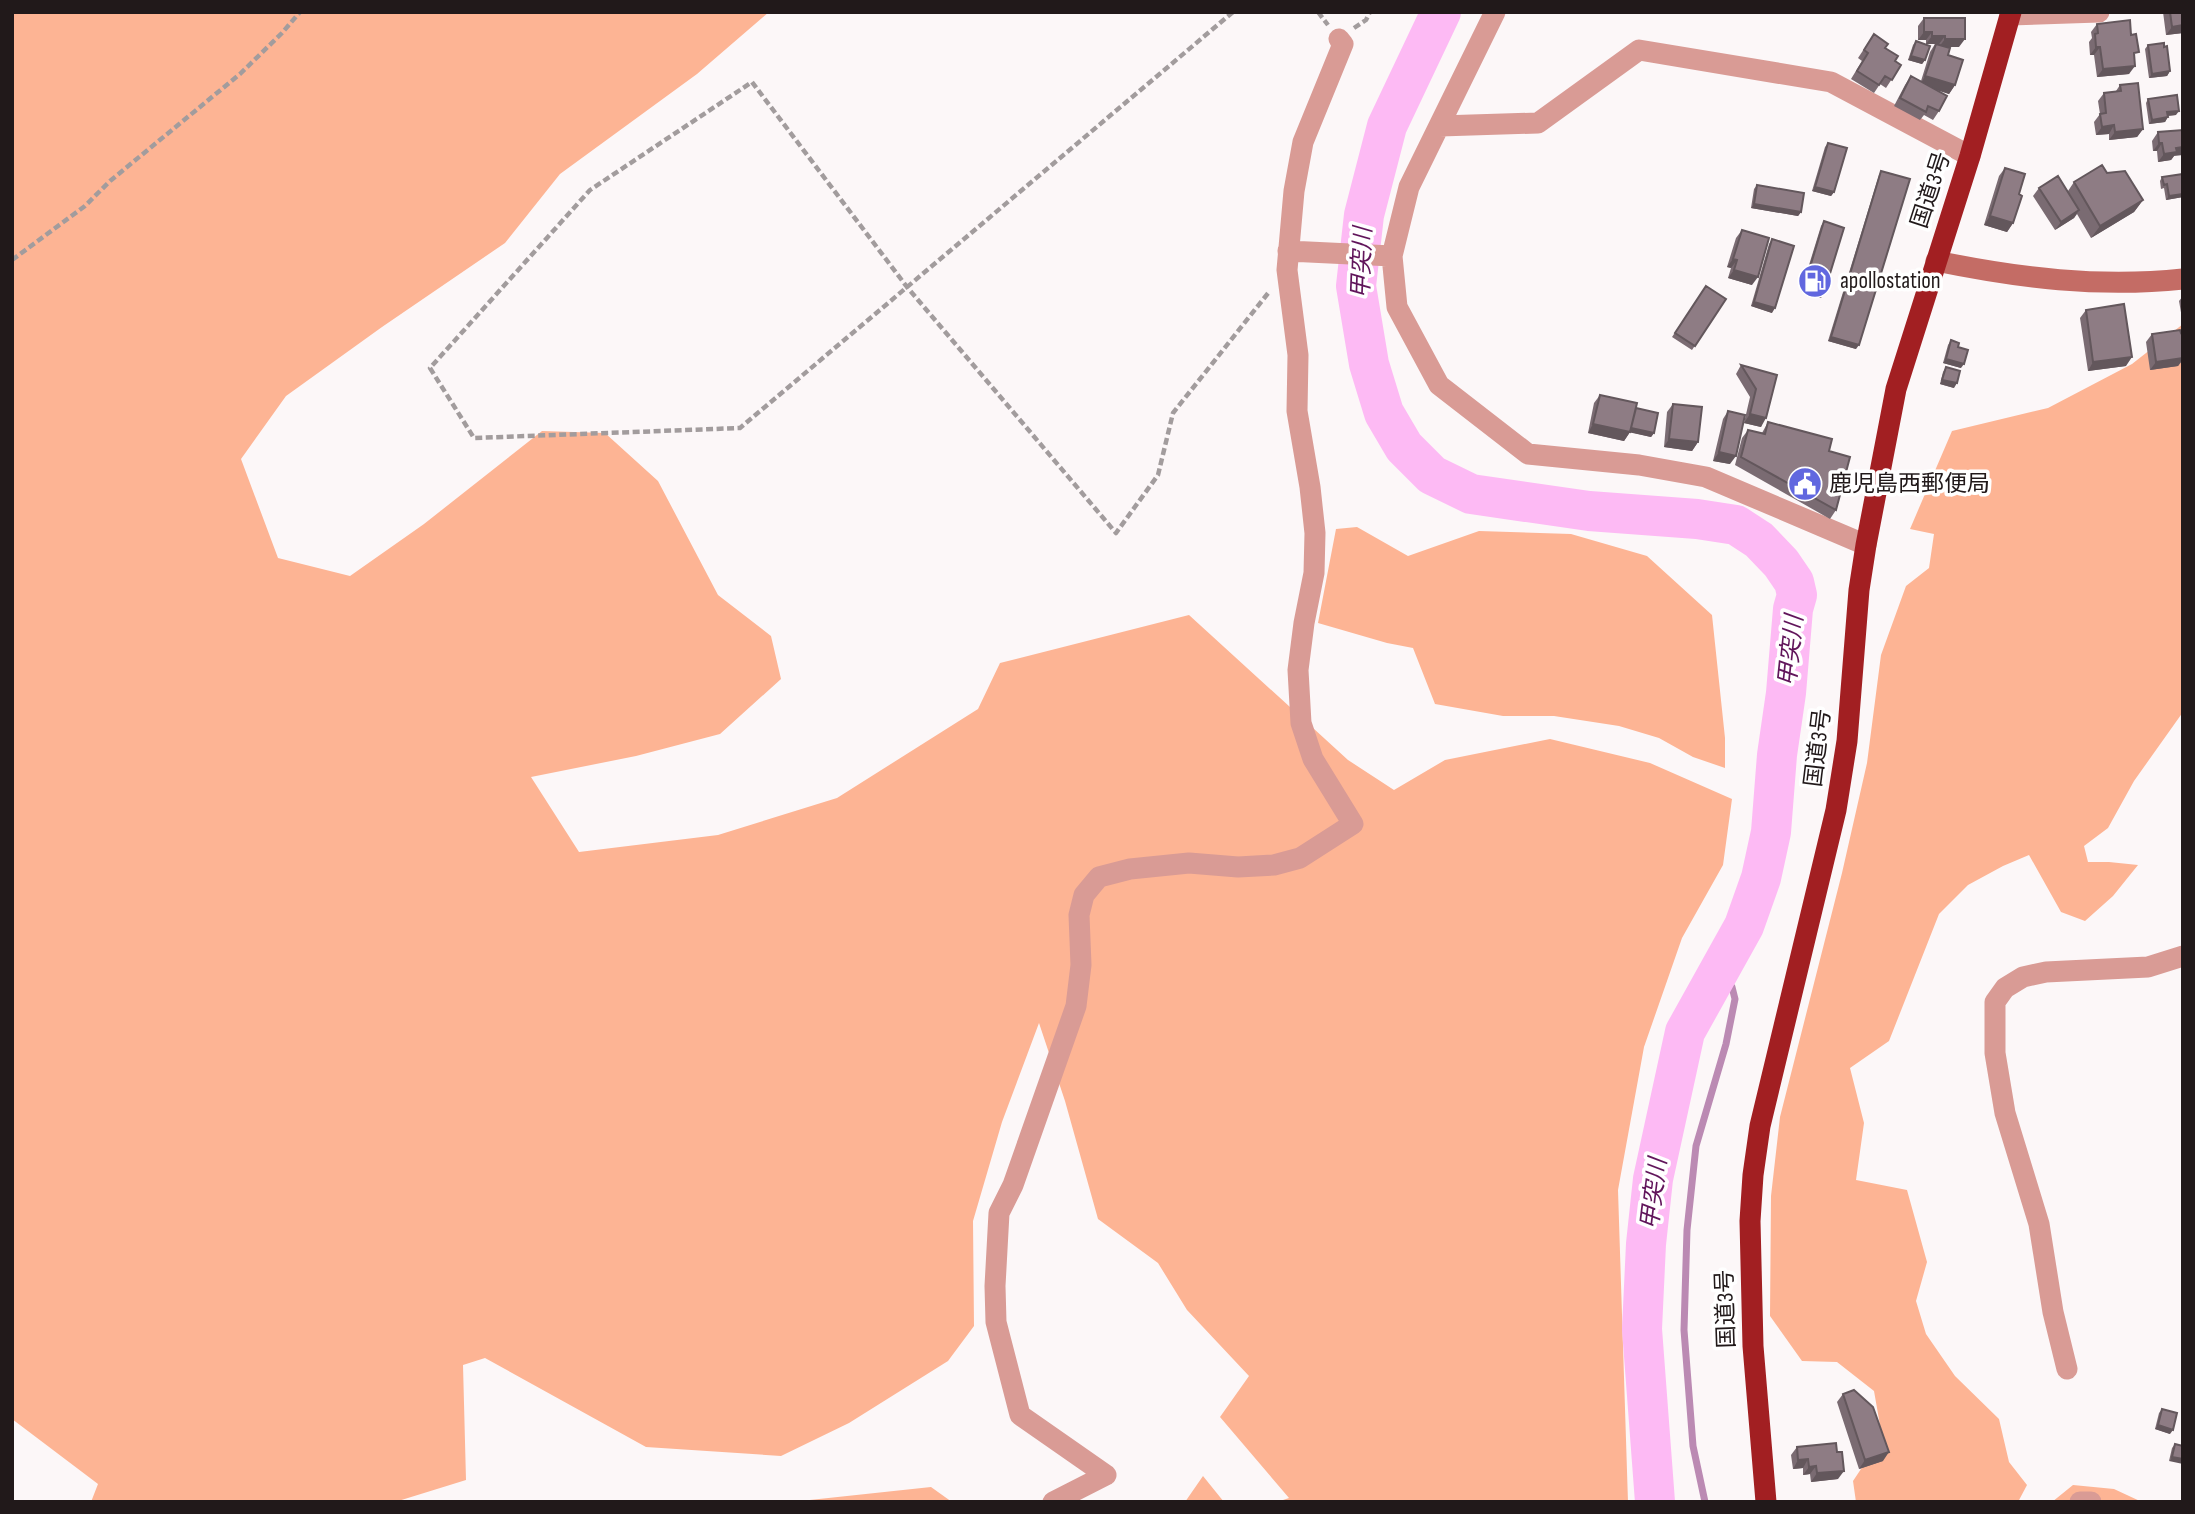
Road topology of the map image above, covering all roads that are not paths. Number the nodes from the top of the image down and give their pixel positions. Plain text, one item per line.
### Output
1 (1495, 12) edge
2 (2099, 12) edge
3 (2010, 13) edge
4 (1339, 39) dead end
5 (1440, 127) junction
6 (1970, 156) junction
7 (1392, 256) junction
8 (1287, 261) junction
9 (1937, 261) junction
10 (2183, 279) edge
11 (1866, 545) junction
12 (2183, 956) edge
13 (2067, 1369) dead end
14 (1106, 1475) junction
15 (1053, 1502) edge
16 (1091, 1502) edge
17 (1766, 1502) edge
18 (2080, 1502) edge
19 (2091, 1502) edge

1 - 5 street
2 - 3 street
3 - 6 highway, 国道3号
4 - 8 street
5 - 6 street
5 - 7 street
6 - 9 highway, 国道3号
7 - 8 street
7 - 11 street
8 - 14 street
9 - 10 main road
9 - 11 highway, 国道3号
11 - 17 highway, 国道3号
12 - 13 street
14 - 15 street
14 - 16 street
18 - 19 street

